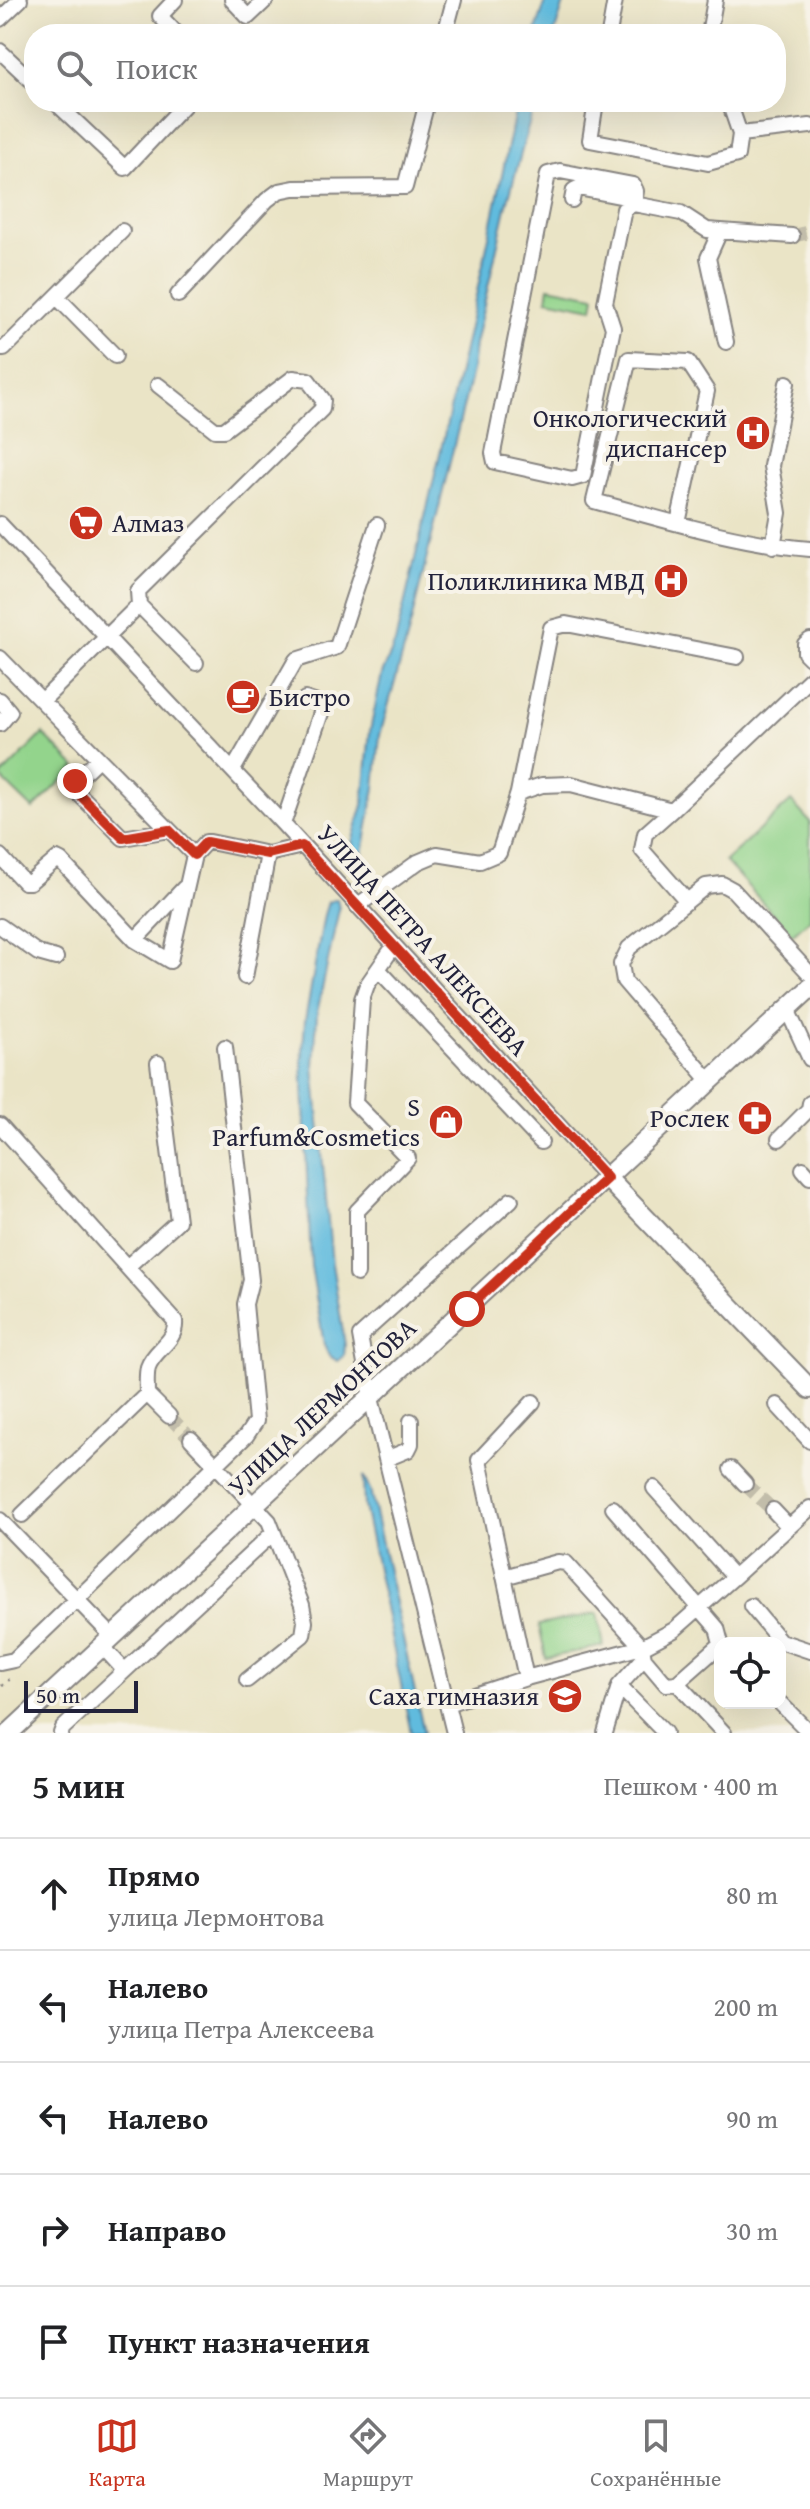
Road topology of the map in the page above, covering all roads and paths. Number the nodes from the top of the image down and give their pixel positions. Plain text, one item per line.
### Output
1 (20, 0) edge
2 (175, 0) edge
3 (232, 0) edge
4 (266, 0) edge
5 (454, 0) edge
6 (615, 0) edge
7 (715, 0) edge
8 (0, 19) edge
9 (168, 24) edge
10 (448, 24) edge
11 (611, 24) edge
12 (711, 24) edge
13 (0, 51) edge
14 (24, 74) edge
15 (66, 112) edge
16 (178, 112) edge
17 (424, 112) edge
18 (594, 112) edge
19 (732, 112) edge
20 (810, 126) edge
21 (740, 134) junction
22 (572, 200) dead end
23 (634, 202) junction
24 (122, 231) dead end
25 (720, 231) junction
26 (792, 236) tunnel mouth
27 (178, 295) dead end
28 (57, 297) junction
29 (726, 342) dead end
30 (0, 349) edge
31 (115, 356) dead end
32 (787, 383) dead end
33 (158, 385) dead end
34 (678, 523) junction
35 (0, 524) edge
36 (377, 525) dead end
37 (773, 546) junction
38 (810, 549) edge
39 (139, 605) junction
40 (106, 636) junction
41 (810, 640) edge
42 (737, 657) dead end
43 (0, 658) edge
44 (810, 658) edge
45 (196, 663) dead end
46 (810, 679) edge
47 (305, 699) dead end
48 (0, 700) edge
49 (42, 701) junction
50 (0, 724) edge
51 (98, 759) junction
52 (233, 770) junction
53 (518, 793) junction
54 (672, 810) junction
55 (283, 824) junction
56 (169, 830) junction
57 (302, 846) junction
58 (268, 854) junction
59 (194, 855) junction
60 (0, 856) edge
61 (187, 886) junction
62 (687, 901) junction
63 (357, 906) junction
64 (0, 926) edge
65 (135, 940) junction
66 (394, 946) junction
67 (56, 958) dead end
68 (378, 969) junction
69 (810, 974) edge
70 (245, 977) dead end
71 (810, 988) edge
72 (787, 1009) junction
73 (225, 1047) dead end
74 (810, 1059) edge
75 (158, 1063) dead end
76 (709, 1080) junction
77 (810, 1103) edge
78 (0, 1125) edge
79 (779, 1139) dead end
80 (541, 1142) dead end
81 (607, 1178) junction
82 (511, 1200) dead end
83 (127, 1267) junction
84 (357, 1274) dead end
85 (806, 1378) edge
86 (147, 1394) junction
87 (371, 1398) junction
88 (533, 1402) dead end
89 (777, 1405) dead end
90 (169, 1416) tunnel mouth
91 (411, 1421) dead end
92 (191, 1439) tunnel mouth
93 (810, 1441) edge
94 (386, 1459) junction
95 (216, 1465) junction
96 (731, 1469) dead end
97 (745, 1484) tunnel mouth
98 (654, 1488) dead end
99 (254, 1506) junction
100 (613, 1508) dead end
101 (810, 1508) edge
102 (773, 1510) tunnel mouth
103 (22, 1515) dead end
104 (2, 1522) edge
105 (789, 1527) junction
106 (273, 1533) junction
107 (504, 1577) junction
108 (734, 1577) junction
109 (77, 1599) junction
110 (751, 1606) dead end
111 (698, 1609) junction
112 (719, 1637) edge
113 (108, 1642) junction
114 (714, 1649) edge
115 (810, 1651) edge
116 (643, 1653) junction
117 (0, 1663) edge
118 (124, 1670) junction
119 (13, 1676) dead end
120 (526, 1678) junction
121 (247, 1680) dead end
122 (677, 1683) junction
123 (2, 1686) edge
124 (619, 1686) junction
125 (447, 1704) junction
126 (786, 1709) edge
127 (9, 1733) edge
128 (61, 1733) edge
129 (454, 1733) edge
130 (605, 1733) edge
131 (665, 1733) edge
132 (724, 1733) edge
133 (810, 1733) edge

1 - 8 street
2 - 9 street
3 - 4 street
5 - 10 street
6 - 11 street
7 - 12 street
13 - 14 street
15 - 16 street
17 - 27 street
18 - 21 street
19 - 21 street
20 - 21 street
22 - 23 street
23 - 23 street
23 - 25 street
24 - 28 street
25 - 26 street
25 - 29 street
28 - 30 street
28 - 31 street
32 - 37 street
33 - 39 street
34 - 34 street
34 - 37 street
35 - 40 street, УЛИЦА ПЕТРА АЛЕКСЕЕВА
36 - 52 street
37 - 38 street
39 - 40 street
39 - 45 street
40 - 49 street
40 - 52 street, УЛИЦА ПЕТРА АЛЕКСЕЕВА
41 - 44 street
42 - 53 street
43 - 49 street
46 - 54 street
47 - 55 street
48 - 50 street
49 - 51 street
51 - 56 street
51 - 56 street
52 - 55 street, УЛИЦА ПЕТРА АЛЕКСЕЕВА
53 - 54 street
53 - 63 street
54 - 62 street
55 - 57 street, УЛИЦА ПЕТРА АЛЕКСЕЕВА
56 - 59 street
57 - 58 street
57 - 63 street, УЛИЦА ПЕТРА АЛЕКСЕЕВА
58 - 59 street
58 - 70 street
59 - 61 street
60 - 65 street
61 - 65 street
61 - 65 street
62 - 69 street
62 - 76 street
63 - 66 street, УЛИЦА ПЕТРА АЛЕКСЕЕВА
64 - 67 street
66 - 68 street
66 - 81 street, УЛИЦА ПЕТРА АЛЕКСЕЕВА
68 - 80 street
68 - 84 street
71 - 72 main road, УЛИЦА ЛЕРМОНТОВА
72 - 74 street
72 - 76 main road, УЛИЦА ЛЕРМОНТОВА
73 - 95 street
75 - 83 street
76 - 81 main road, УЛИЦА ЛЕРМОНТОВА
77 - 79 street
78 - 83 street
81 - 85 main road, УЛИЦА ПЕТРА АЛЕКСЕЕВА
81 - 87 main road, УЛИЦА ЛЕРМОНТОВА
82 - 87 street
83 - 86 street
86 - 90 street
86 - 103 street
87 - 94 street
87 - 99 main road, УЛИЦА ЛЕРМОНТОВА
88 - 107 street
89 - 93 street
91 - 94 street
92 - 95 street
94 - 125 street
95 - 99 street
95 - 109 street
96 - 97 street
98 - 108 street
99 - 106 street
99 - 113 main road, УЛИЦА ЛЕРМОНТОВА
100 - 111 street
101 - 105 street
102 - 105 street
104 - 109 street
105 - 108 street
106 - 118 street
106 - 121 street
107 - 116 street
107 - 120 street
108 - 111 street
109 - 113 street
109 - 117 street
110 - 115 street
111 - 112 street
111 - 116 street
113 - 118 street
113 - 127 main road, УЛИЦА ЛЕРМОНТОВА
114 - 122 street
116 - 120 street
116 - 122 street
116 - 124 street
118 - 128 street
119 - 123 path
120 - 125 street
122 - 132 street
124 - 130 street
124 - 131 street
125 - 129 street
126 - 133 street

